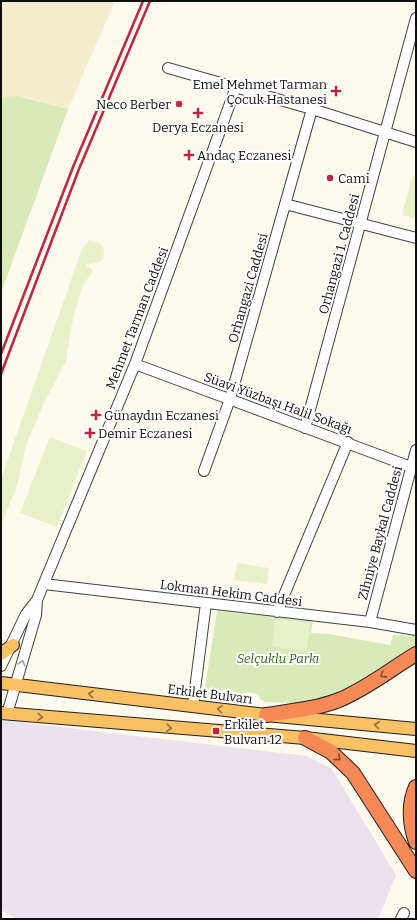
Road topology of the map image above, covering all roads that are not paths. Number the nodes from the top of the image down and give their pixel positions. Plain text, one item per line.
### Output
1 (416, 18) edge
2 (413, 38) edge
3 (168, 68) dead end
4 (236, 87) junction
5 (312, 109) junction
6 (384, 133) junction
7 (416, 142) edge
8 (285, 204) junction
9 (361, 224) junction
10 (416, 238) edge
11 (135, 364) junction
12 (230, 399) junction
13 (305, 428) junction
14 (348, 442) junction
15 (416, 450) edge
16 (411, 467) junction
17 (204, 472) dead end
18 (44, 584) junction
19 (37, 600) junction
20 (206, 603) junction
21 (277, 612) junction
22 (370, 622) junction
23 (416, 630) edge
24 (12, 645) junction
25 (1, 654) edge
26 (416, 654) edge
27 (1, 666) edge
28 (1, 684) edge
29 (16, 685) junction
30 (193, 705) junction
31 (4, 713) edge
32 (266, 715) junction
33 (416, 729) edge
34 (305, 738) junction
35 (416, 751) edge
36 (416, 787) edge
37 (416, 842) edge
38 (416, 871) edge

1 - 2 street, Orhangazi 1. Caddesi
2 - 6 street, Orhangazi 1. Caddesi
3 - 4 street
4 - 5 street
4 - 11 street, Mehmet Tarman Caddesi
5 - 6 street
5 - 8 street, Orhangazi Caddesi
6 - 7 street
6 - 9 street, Orhangazi 1. Caddesi
8 - 9 street
8 - 12 street, Orhangazi Caddesi
9 - 10 street
9 - 13 street, Orhangazi 1. Caddesi
11 - 12 street, Süavi Yüzbaşı Halil Sokağı
11 - 18 street, Mehmet Tarman Caddesi
12 - 13 street, Süavi Yüzbaşı Halil Sokağı
12 - 17 street, Orhangazi Caddesi
13 - 14 street, Süavi Yüzbaşı Halil Sokağı
14 - 16 street, Süavi Yüzbaşı Halil Sokağı
14 - 21 street
15 - 16 street, Zihniye Baykal Caddesi
16 - 22 street, Zihniye Baykal Caddesi
18 - 19 street, Mehmet Tarman Caddesi
18 - 20 street, Lokman Hekim Caddesi
19 - 24 street, Mehmet Tarman Caddesi
29 -> 19 street, Mehmet Tarman Caddesi
20 - 21 street, Lokman Hekim Caddesi
20 - 30 street
21 - 22 street, Lokman Hekim Caddesi
22 - 23 street, Lokman Hekim Caddesi
24 - 25 main road
24 - 27 street, Mehmet Tarman Caddesi
26 -> 32 highway
28 - 29 main road, Erkilet Bulvarı
30 -> 29 main road, Erkilet Bulvarı
29 - 31 street, Mehmet Tarman Caddesi
32 -> 30 main road, Erkilet Bulvarı
31 -> 34 main road
33 -> 32 main road, Erkilet Bulvarı
34 - 35 main road
34 -> 38 highway
36 - 37 highway

